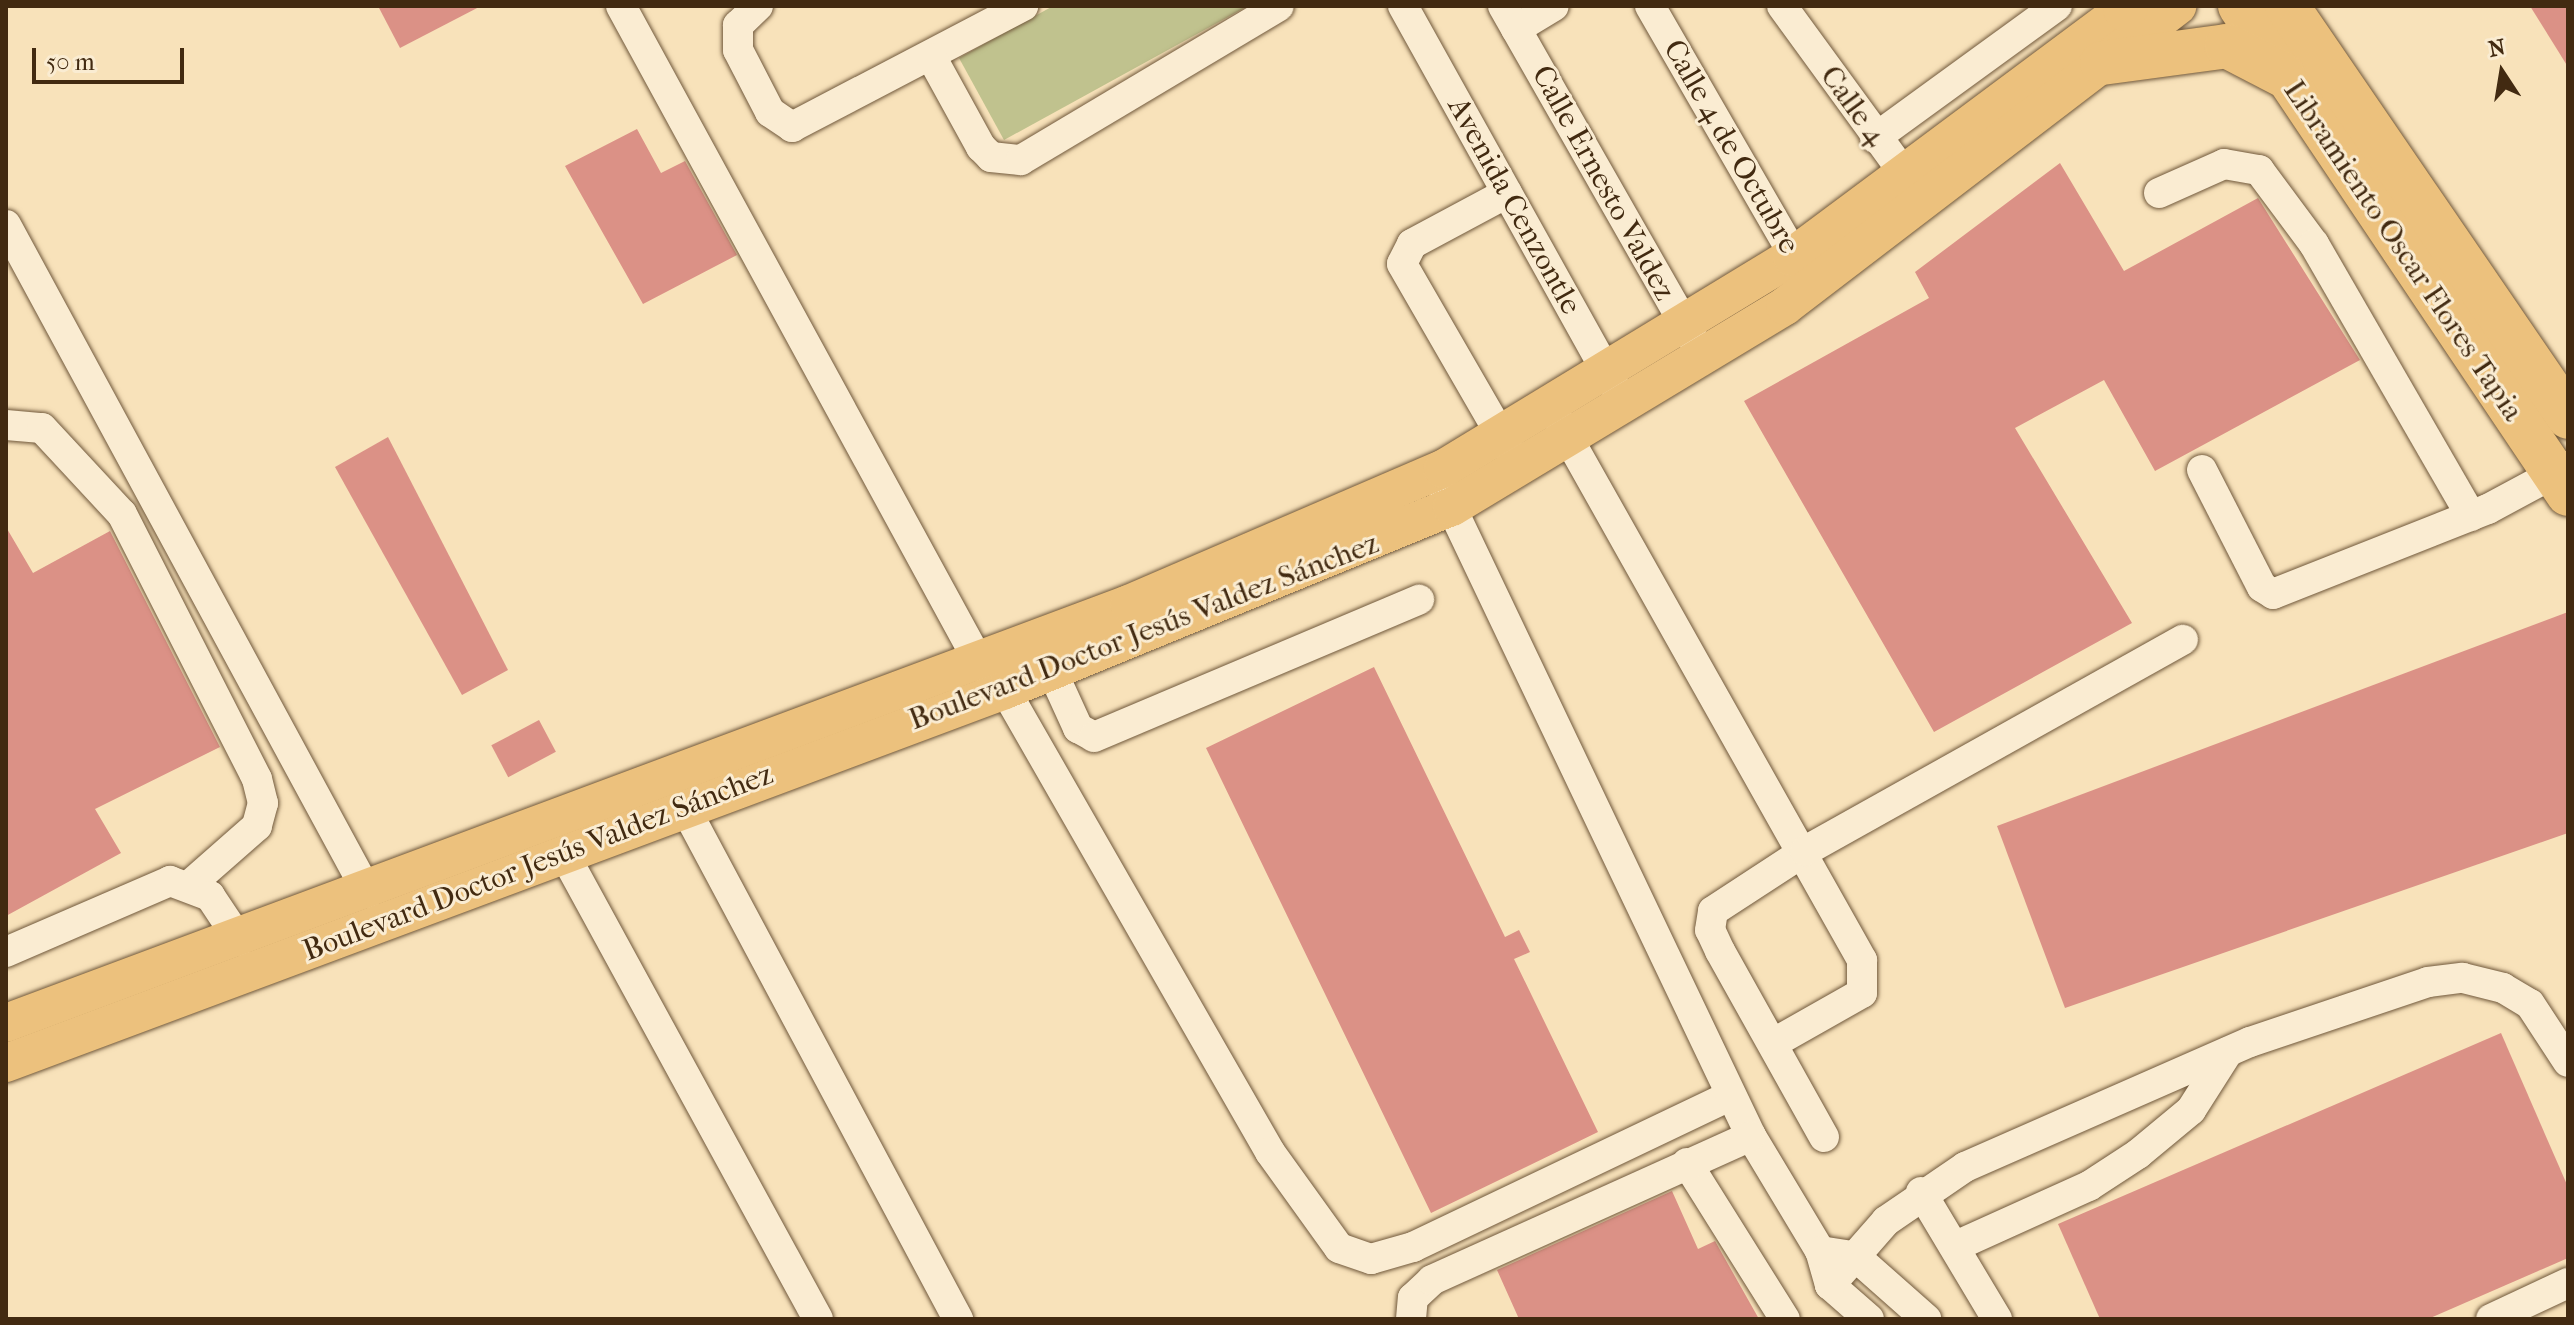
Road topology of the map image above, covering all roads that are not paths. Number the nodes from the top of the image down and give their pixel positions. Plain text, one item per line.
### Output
1 (621, 6) edge
2 (758, 6) edge
3 (1023, 6) edge
4 (1279, 6) edge
5 (1403, 6) edge
6 (1554, 6) edge
7 (1650, 6) edge
8 (1782, 6) edge
9 (2057, 6) edge
10 (2178, 6) edge
11 (2240, 6) edge
12 (2287, 6) edge
13 (2309, 6) edge
14 (2126, 7) edge
15 (1510, 18) edge
16 (932, 58) junction
17 (2102, 63) junction
18 (2305, 71) junction
19 (1875, 138) junction
20 (1917, 191) junction
21 (1507, 193) junction
22 (2159, 193) dead end
23 (6, 225) edge
24 (1803, 272) junction
25 (1684, 325) junction
26 (1704, 358) junction
27 (1606, 372) junction
28 (1626, 406) junction
29 (1551, 408) junction
30 (2568, 417) edge
31 (6, 425) edge
32 (1501, 436) junction
33 (1570, 440) junction
34 (1520, 468) junction
35 (2202, 470) dead end
36 (1435, 473) junction
37 (2564, 479) edge
38 (1452, 507) junction
39 (2471, 516) junction
40 (1419, 600) dead end
41 (2183, 640) dead end
42 (979, 662) junction
43 (1052, 671) junction
44 (1005, 690) junction
45 (684, 806) junction
46 (1805, 851) junction
47 (563, 852) junction
48 (191, 884) junction
49 (368, 893) junction
50 (240, 941) junction
51 (6, 952) edge
52 (6, 1023) edge
53 (1772, 1044) junction
54 (2228, 1052) junction
55 (2568, 1062) edge
56 (6, 1063) edge
57 (1731, 1095) junction
58 (1751, 1136) junction
59 (1824, 1137) dead end
60 (1687, 1163) junction
61 (1921, 1192) junction
62 (1956, 1246) junction
63 (1820, 1251) junction
64 (1856, 1257) junction
65 (2568, 1283) edge
66 (1830, 1285) junction
67 (818, 1319) edge
68 (958, 1319) edge
69 (1411, 1319) edge
70 (1785, 1319) edge
71 (1869, 1319) edge
72 (1926, 1319) edge
73 (1997, 1319) edge
74 (2491, 1319) edge

1 - 42 street
2 - 16 street
3 - 16 street
4 - 16 street
5 - 21 street, Avenida Cenzontle
6 - 15 street
7 - 24 street, Calle 4 de Octubre
8 - 19 street, Calle 4
9 - 19 street
10 - 17 main road, Boulevard Doctor Jesús Valdez Sánchez
11 - 18 highway, Libramiento Oscar Flores Tapia
12 - 18 highway, Libramiento Oscar Flores Tapia
13 - 18 highway
14 - 20 main road, Boulevard Doctor Jesús Valdez Sánchez
15 - 25 street, Calle Ernesto Valdez
17 - 18 highway
17 - 20 main road, Boulevard Doctor Jesús Valdez Sánchez
18 - 30 highway, Libramiento Oscar Flores Tapia
18 - 37 highway, Libramiento Oscar Flores Tapia
19 - 20 street, Calle 4
20 - 24 main road, Boulevard Doctor Jesús Valdez Sánchez
21 - 27 street, Avenida Cenzontle
21 - 32 street
22 - 39 street
23 - 49 street
24 - 25 main road, Boulevard Doctor Jesús Valdez Sánchez
24 - 26 main road, Boulevard Doctor Jesús Valdez Sánchez
25 - 26 street, Calle Ernesto Valdez
25 - 27 main road, Boulevard Doctor Jesús Valdez Sánchez
26 - 28 main road, Boulevard Doctor Jesús Valdez Sánchez
27 - 28 street, Avenida Cenzontle
27 - 29 main road, Boulevard Doctor Jesús Valdez Sánchez
28 - 33 main road, Boulevard Doctor Jesús Valdez Sánchez
29 - 32 main road, Boulevard Doctor Jesús Valdez Sánchez
29 - 33 street
31 - 48 street
32 - 34 street
32 - 36 main road, Boulevard Doctor Jesús Valdez Sánchez
33 - 34 main road, Boulevard Doctor Jesús Valdez Sánchez
33 - 46 street
34 - 38 main road, Boulevard Doctor Jesús Valdez Sánchez
35 - 39 street
36 - 38 street
36 - 42 main road, Boulevard Doctor Jesús Valdez Sánchez
37 - 39 street
38 - 43 main road, Boulevard Doctor Jesús Valdez Sánchez
38 - 57 street
40 - 43 street
41 - 46 street
42 - 44 street
42 - 49 main road, Boulevard Doctor Jesús Valdez Sánchez
43 - 44 main road, Boulevard Doctor Jesús Valdez Sánchez
44 - 45 main road, Boulevard Doctor Jesús Valdez Sánchez
44 - 57 street
45 - 47 main road, Boulevard Doctor Jesús Valdez Sánchez
45 - 68 street
46 - 53 street
46 - 53 street
47 - 56 main road, Boulevard Doctor Jesús Valdez Sánchez
47 - 67 street
48 - 50 street
48 - 51 street
49 - 50 main road, Boulevard Doctor Jesús Valdez Sánchez
50 - 52 main road, Boulevard Doctor Jesús Valdez Sánchez
53 - 59 street
54 - 55 street
54 - 61 street
54 - 62 street
57 - 58 street
58 - 60 street
58 - 63 street
60 - 69 street
60 - 70 street
61 - 62 street
61 - 64 street
62 - 73 street
63 - 64 street
63 - 66 street
64 - 66 street
64 - 72 street
65 - 74 street
66 - 71 street

